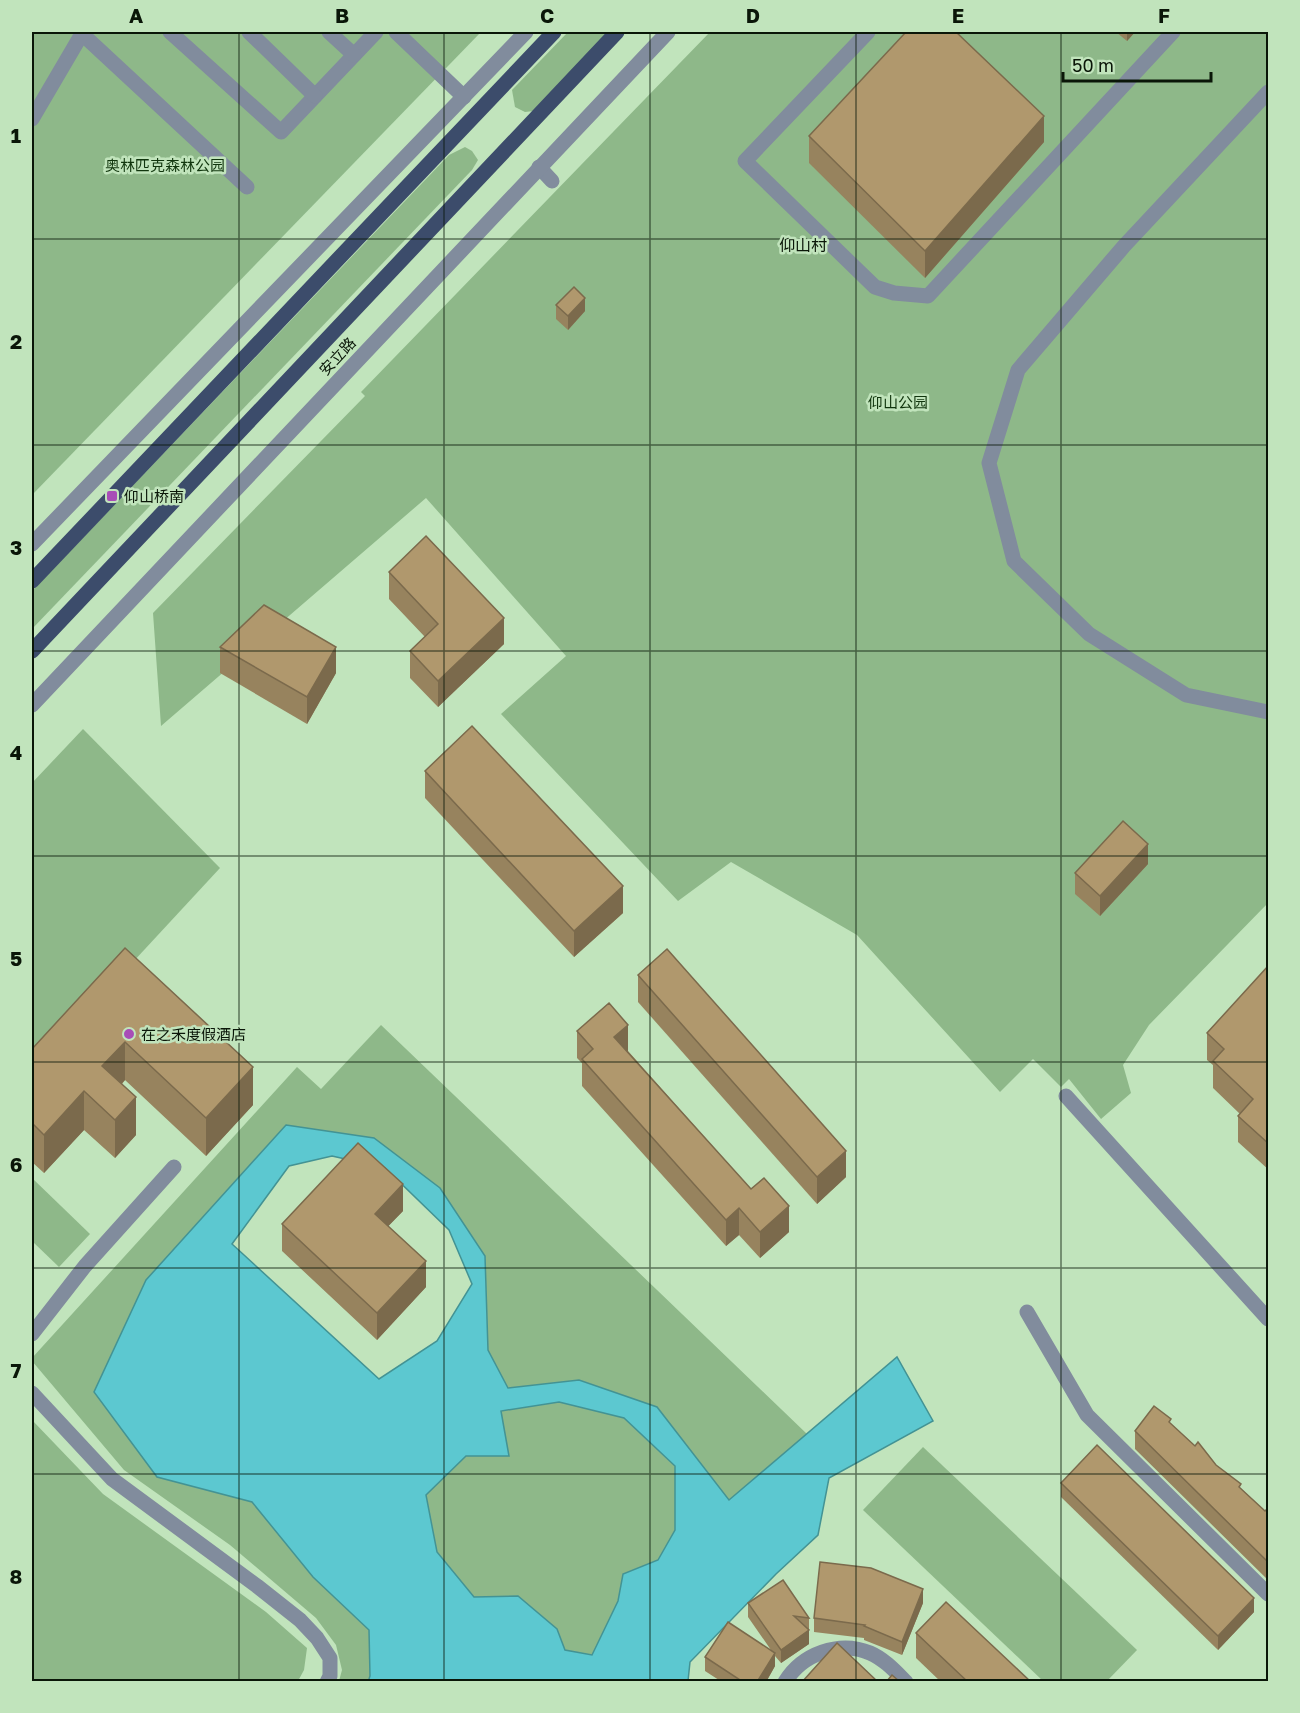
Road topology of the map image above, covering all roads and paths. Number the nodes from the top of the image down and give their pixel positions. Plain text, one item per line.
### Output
1 (82, 32) edge
2 (170, 32) edge
3 (249, 32) edge
4 (329, 32) edge
5 (376, 32) edge
6 (396, 32) edge
7 (526, 32) edge
8 (554, 32) edge
9 (617, 32) edge
10 (668, 32) edge
11 (868, 32) edge
12 (1173, 32) edge
13 (354, 55) junction
14 (1269, 92) edge
15 (315, 96) junction
16 (464, 97) junction
17 (32, 119) edge
18 (539, 167) junction
19 (552, 181) dead end
20 (247, 188) dead end
21 (32, 544) edge
22 (32, 581) edge
23 (32, 651) edge
24 (32, 705) edge
25 (1269, 711) edge
26 (1066, 1096) dead end
27 (174, 1167) dead end
28 (1027, 1312) dead end
29 (1269, 1319) edge
30 (32, 1334) edge
31 (32, 1393) edge
32 (1269, 1594) edge
33 (327, 1682) edge
34 (785, 1682) edge
35 (906, 1682) edge

1 - 17 street
1 - 20 street
2 - 15 street
3 - 15 street
4 - 13 street
5 - 13 street
6 - 16 street
7 - 16 street
8 - 22 main road
9 - 23 main road, 安立路
10 - 18 street, 安立路
11 - 12 street
13 - 15 street
14 - 25 street
16 - 21 street
18 - 19 street
18 - 24 street, 安立路
26 - 29 street
27 - 30 street
28 - 32 street
31 - 33 street
34 - 35 street

